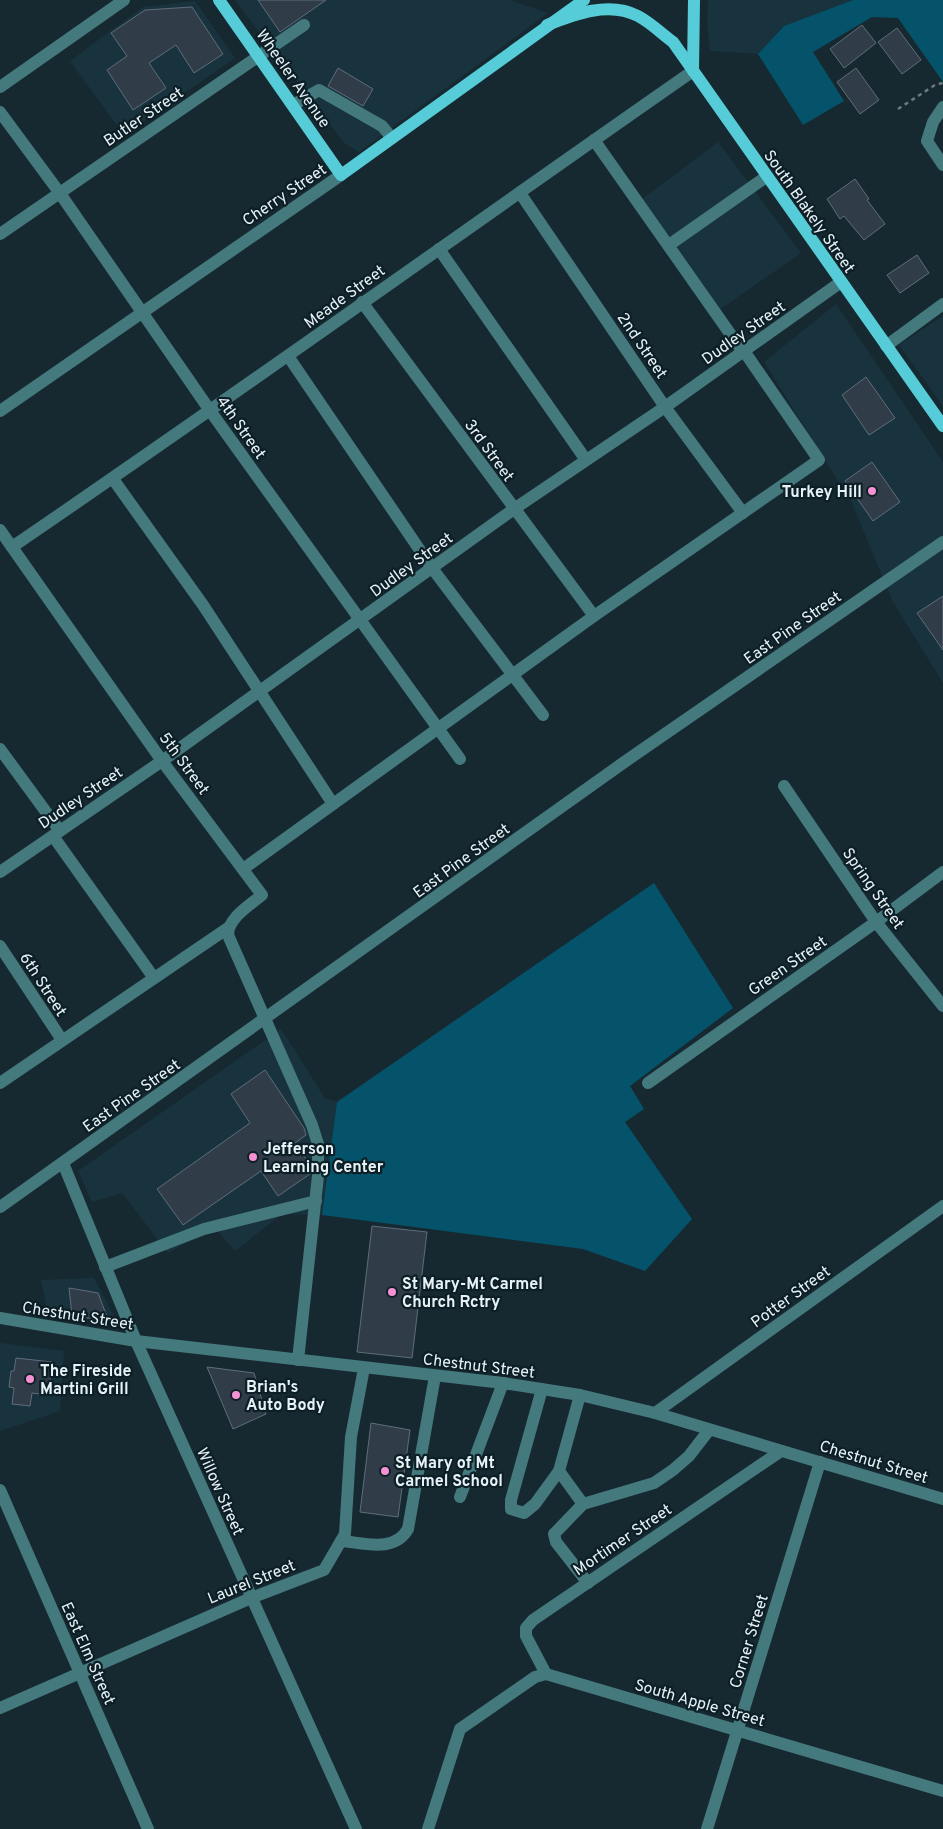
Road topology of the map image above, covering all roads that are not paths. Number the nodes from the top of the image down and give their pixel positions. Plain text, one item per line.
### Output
1 (124, 0) edge
2 (219, 0) edge
3 (584, 0) edge
4 (694, 0) edge
5 (304, 25) dead end
6 (547, 25) junction
7 (260, 57) junction
8 (693, 71) junction
9 (0, 87) edge
10 (293, 105) junction
11 (943, 106) edge
12 (0, 112) edge
13 (392, 138) junction
14 (594, 140) junction
15 (943, 165) edge
16 (341, 175) junction
17 (766, 177) junction
18 (59, 192) junction
19 (520, 193) junction
20 (0, 234) edge
21 (668, 245) junction
22 (439, 249) junction
23 (841, 282) junction
24 (362, 302) junction
25 (943, 304) edge
26 (144, 313) junction
27 (886, 346) junction
28 (744, 351) junction
29 (288, 356) junction
30 (665, 407) junction
31 (0, 411) edge
32 (211, 412) junction
33 (943, 426) edge
34 (586, 460) junction
35 (113, 479) junction
36 (514, 509) junction
37 (744, 514) junction
38 (0, 531) edge
39 (943, 542) edge
40 (12, 547) junction
41 (432, 568) junction
42 (594, 616) junction
43 (360, 621) junction
44 (511, 675) junction
45 (261, 691) junction
46 (543, 715) dead end
47 (438, 728) junction
48 (0, 749) edge
49 (460, 759) dead end
50 (162, 761) junction
51 (784, 786) dead end
52 (333, 804) junction
53 (57, 833) junction
54 (243, 869) junction
55 (0, 872) edge
56 (943, 872) edge
57 (876, 922) junction
58 (228, 928) junction
59 (0, 946) edge
60 (154, 978) junction
61 (943, 1006) edge
62 (266, 1018) junction
63 (62, 1040) junction
64 (0, 1083) edge
65 (648, 1083) dead end
66 (63, 1164) junction
67 (316, 1201) junction
68 (943, 1206) edge
69 (0, 1207) edge
70 (106, 1267) junction
71 (0, 1318) edge
72 (136, 1341) junction
73 (298, 1360) junction
74 (364, 1368) junction
75 (434, 1376) junction
76 (503, 1383) junction
77 (542, 1388) junction
78 (580, 1395) junction
79 (655, 1414) junction
80 (709, 1430) junction
81 (781, 1451) junction
82 (820, 1462) junction
83 (559, 1470) junction
84 (0, 1490) edge
85 (460, 1497) dead end
86 (943, 1499) edge
87 (583, 1504) junction
88 (341, 1541) junction
89 (588, 1583) junction
90 (251, 1598) junction
91 (80, 1672) junction
92 (546, 1674) junction
93 (0, 1708) edge
94 (738, 1730) junction
95 (943, 1791) edge
96 (148, 1829) edge
97 (356, 1829) edge
98 (428, 1829) edge
99 (708, 1829) edge

1 - 9 street
2 - 7 main road, Wheeler Avenue
3 - 6 main road, Cherry Street
4 - 8 main road
5 - 7 street, Butler Street
6 - 8 main road, South Blakely Street
6 - 13 main road, Cherry Street
7 - 10 main road, Wheeler Avenue
7 - 18 street, Butler Street
8 - 14 street, Meade Street
8 - 17 main road, South Blakely Street
10 - 13 street
10 - 16 main road, Wheeler Avenue
11 - 15 street
12 - 18 street, 4th Street
13 - 16 main road, Cherry Street
14 - 19 street, Meade Street
14 - 21 street
16 - 26 street, Cherry Street
17 - 21 street
17 - 23 main road, South Blakely Street
18 - 20 street, Butler Street
18 - 26 street, 4th Street
19 - 22 street, Meade Street
19 - 30 street, 2nd Street
21 - 28 street
22 - 24 street, Meade Street
22 - 34 street
23 - 27 main road, South Blakely Street
23 - 28 street, Dudley Street
24 - 29 street, Meade Street
24 - 36 street, 3rd Street
25 - 27 street
26 - 31 street, Cherry Street
26 - 32 street, 4th Street
27 - 33 main road, South Blakely Street
28 - 30 street, Dudley Street
28 - 37 street
29 - 32 street, Meade Street
29 - 41 street
30 - 34 street, Dudley Street
30 - 37 street, 2nd Street
32 - 35 street, Meade Street
32 - 43 street, 4th Street
34 - 36 street, Dudley Street
35 - 40 street, Meade Street
35 - 45 street
36 - 41 street, Dudley Street
36 - 42 street, 3rd Street
37 - 42 street
38 - 40 street, 5th Street
39 - 62 street, East Pine Street
40 - 50 street, 5th Street
41 - 43 street, Dudley Street
41 - 44 street
42 - 44 street
43 - 45 street, Dudley Street
43 - 47 street, 4th Street
44 - 46 street
44 - 47 street
45 - 50 street, Dudley Street
45 - 52 street
47 - 49 street, 4th Street
47 - 52 street
48 - 53 street
50 - 53 street, Dudley Street
50 - 54 street, 5th Street
51 - 57 street, Spring Street
52 - 54 street
53 - 55 street, Dudley Street
53 - 60 street
54 - 58 street, 5th Street
56 - 57 street, Green Street
57 - 61 street, Spring Street
57 - 65 street, Green Street
58 - 60 street
58 - 62 street
59 - 63 street, 6th Street
60 - 63 street
62 - 66 street, East Pine Street
62 - 67 street
63 - 64 street
66 - 69 street, East Pine Street
66 - 70 street, Willow Street
67 - 70 street
67 - 73 street
68 - 79 street, Potter Street
70 - 72 street, Willow Street
71 - 72 street, Chestnut Street
72 - 73 street, Chestnut Street
72 - 90 street, Willow Street
73 - 74 street, Chestnut Street
74 - 75 street, Chestnut Street
74 - 88 street, Laurel Street
75 - 76 street, Chestnut Street
75 - 88 street
76 - 77 street, Chestnut Street
76 - 85 street
77 - 78 street, Chestnut Street
77 - 83 street
78 - 79 street, Chestnut Street
78 - 83 street
79 - 80 street, Chestnut Street
80 - 81 street, Chestnut Street
80 - 87 street
81 - 82 street, Chestnut Street
81 - 89 street, Mortimer Street
82 - 86 street, Chestnut Street
82 - 94 street, Corner Street
83 - 87 street
84 - 91 street, East Elm Street
87 - 89 street
88 - 90 street, Laurel Street
89 - 92 street, Mortimer Street
90 - 91 street, Laurel Street
90 - 97 street, Willow Street
91 - 93 street, Laurel Street
91 - 96 street, East Elm Street
92 - 94 street, South Apple Street
92 - 98 street
94 - 95 street, South Apple Street
94 - 99 street, Corner Street

